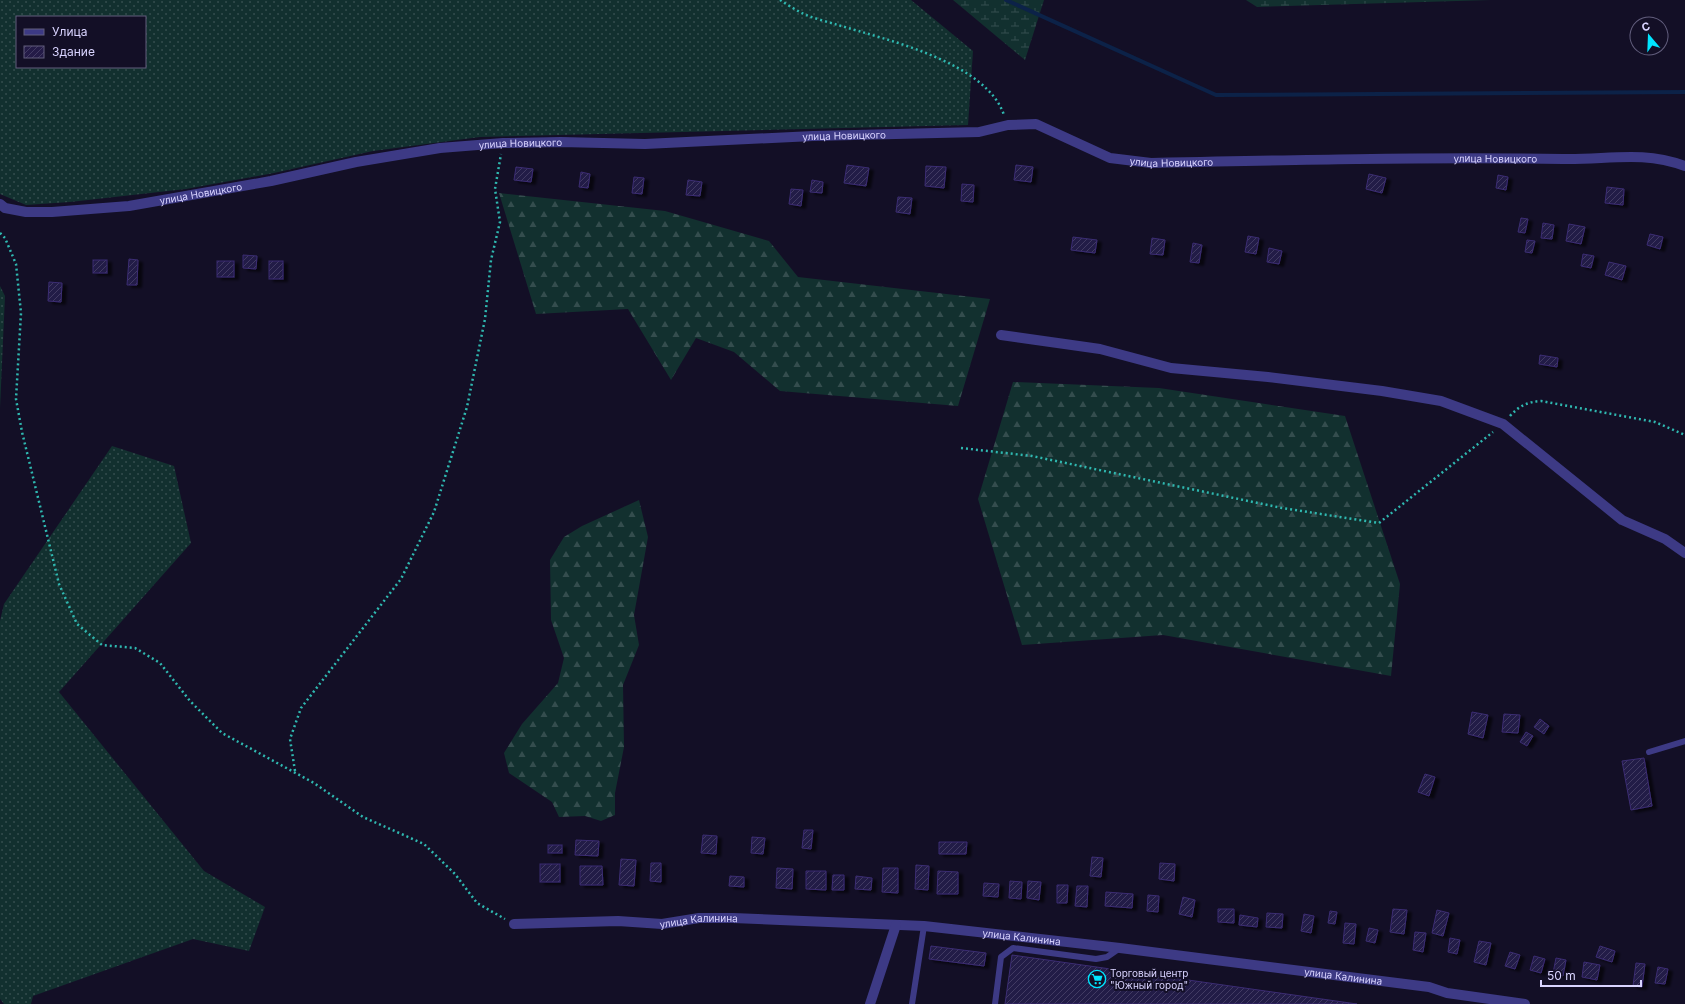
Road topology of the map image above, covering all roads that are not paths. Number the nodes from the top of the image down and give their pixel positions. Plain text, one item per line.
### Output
1 (1685, 166) edge
2 (0, 204) edge
3 (1001, 335) dead end
4 (1685, 553) edge
5 (1685, 741) edge
6 (1649, 752) dead end
7 (514, 924) road end
8 (896, 925) junction
9 (924, 926) junction
10 (1120, 948) junction
11 (1447, 993) junction
12 (870, 1004) edge
13 (912, 1004) edge
14 (995, 1004) edge
15 (1445, 1004) edge
16 (1525, 1004) edge

1 - 2 street, улица Новицкого
3 - 4 street
5 - 6 lane
7 - 8 street, улица Калинина
8 - 9 street, улица Калинина
8 - 12 street
9 - 10 street, улица Калинина
9 - 13 lane
10 - 11 street, улица Калинина
10 - 14 lane
11 - 15 street
11 - 16 street, улица Калинина

